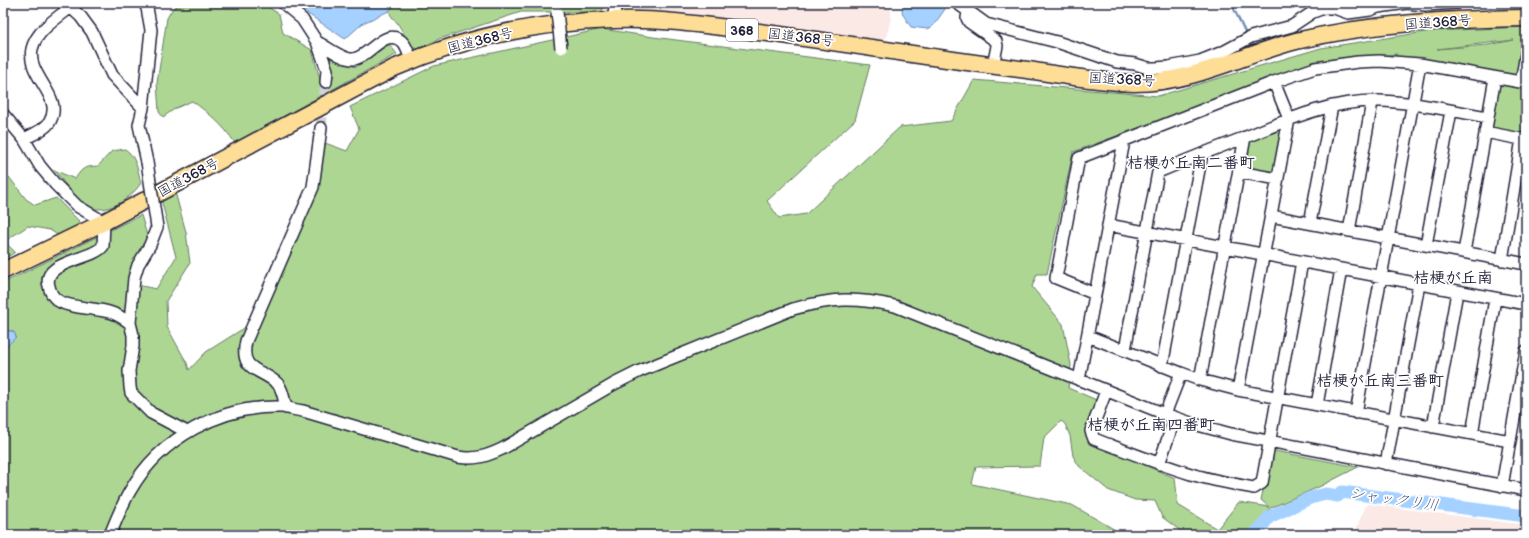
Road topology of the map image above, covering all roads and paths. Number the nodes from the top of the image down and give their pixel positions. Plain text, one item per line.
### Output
1 (144, 3) edge
2 (283, 3) edge
3 (616, 3) edge
4 (957, 3) edge
5 (1457, 3) edge
6 (69, 5) edge
7 (557, 12) dead end
8 (968, 12) junction
9 (1526, 18) edge
10 (613, 20) junction
11 (317, 42) junction
12 (561, 48) dead end
13 (1526, 54) edge
14 (412, 61) junction
15 (1420, 64) junction
16 (993, 66) junction
17 (1496, 78) junction
18 (326, 82) tunnel mouth
19 (1274, 82) junction
20 (1524, 83) edge
21 (1372, 102) junction
22 (1412, 104) junction
23 (1332, 106) junction
24 (143, 108) junction
25 (1451, 111) junction
26 (3, 114) edge
27 (1488, 117) junction
28 (1289, 119) junction
29 (321, 128) tunnel mouth
30 (1485, 132) junction
31 (1245, 137) junction
32 (24, 139) junction
33 (1524, 140) edge
34 (1124, 141) junction
35 (1202, 154) junction
36 (1239, 172) junction
37 (1278, 179) junction
38 (1271, 216) junction
39 (104, 222) junction
40 (1310, 223) junction
41 (1108, 225) junction
42 (1349, 231) junction
43 (1147, 232) junction
44 (1388, 238) junction
45 (1186, 240) junction
46 (1426, 245) junction
47 (1225, 248) junction
48 (1464, 252) junction
49 (1264, 254) junction
50 (1502, 260) junction
51 (1302, 262) junction
52 (1526, 264) edge
53 (1341, 269) junction
54 (3, 271) edge
55 (1380, 277) junction
56 (1419, 284) junction
57 (1457, 292) junction
58 (1095, 294) junction
59 (1495, 299) junction
60 (1526, 304) edge
61 (130, 323) junction
62 (1088, 336) junction
63 (1125, 350) junction
64 (1526, 351) edge
65 (1162, 366) junction
66 (1525, 369) edge
67 (1181, 373) junction
68 (1079, 380) junction
69 (1200, 380) junction
70 (1238, 390) junction
71 (1106, 391) junction
72 (1277, 398) junction
73 (1317, 405) junction
74 (286, 408) junction
75 (1356, 413) junction
76 (1170, 416) junction
77 (1395, 420) junction
78 (1433, 427) junction
79 (187, 432) junction
80 (1472, 434) junction
81 (1269, 440) junction
82 (1510, 441) junction
83 (1159, 464) junction
84 (1386, 464) junction
85 (1502, 486) junction
86 (1526, 490) edge
87 (110, 535) edge

1 - 24 street
2 - 11 street
3 - 10 street
4 - 8 street
5 - 8 street
6 - 24 street
6 - 32 street
7 - 12 street, bridge
8 - 16 street
9 - 16 highway, 国道368号 / 368
10 - 14 highway, 国道368号 / 368
10 - 16 highway, 国道368号 / 368
11 - 14 street
11 - 18 street
13 - 20 street
14 - 39 highway, 国道368号 / 368
15 - 17 street
15 - 19 street
15 - 22 street
17 - 20 street
17 - 27 street
19 - 28 street
19 - 34 street
21 - 22 street
21 - 23 street
21 - 42 street
22 - 25 street
22 - 44 street
23 - 28 street
23 - 40 street
24 - 61 street, bridge
25 - 27 street
25 - 46 street
26 - 32 street
27 - 30 street
28 - 31 street
28 - 37 street
29 - 74 street
30 - 33 street
30 - 48 street
31 - 35 street
31 - 36 street
32 - 39 street
33 - 50 street
34 - 41 street
34 - 58 street
35 - 43 street
35 - 45 street
36 - 37 street
36 - 47 street
37 - 38 street
38 - 40 street
38 - 49 street
39 - 54 highway, 国道368号 / 368
39 - 61 street
40 - 42 street
41 - 43 street
41 - 58 street
42 - 44 street
43 - 45 street
43 - 63 street
44 - 46 street
44 - 55 street
45 - 47 street
45 - 65 street
46 - 48 street
47 - 49 street
47 - 69 street
48 - 50 street
49 - 51 street
49 - 70 street
50 - 52 street
51 - 53 street
51 - 72 street
53 - 55 street
53 - 73 street
55 - 56 street
55 - 75 street
56 - 57 street
56 - 77 street
57 - 59 street
57 - 78 street
58 - 62 street
59 - 60 street
59 - 80 street
61 - 79 street
62 - 63 street
62 - 68 street
63 - 65 street
64 - 66 street
65 - 67 street
66 - 82 street
67 - 69 street
67 - 76 street
68 - 71 street
68 - 74 street
69 - 70 street
70 - 72 street
71 - 76 street
71 - 83 street
72 - 73 street
72 - 81 street
73 - 75 street
74 - 79 street
75 - 77 street
76 - 81 street
76 - 83 street
77 - 78 street
77 - 84 street
78 - 80 street
79 - 87 street
80 - 82 street
81 - 83 street
81 - 84 street
82 - 85 street
84 - 85 street
85 - 86 street

